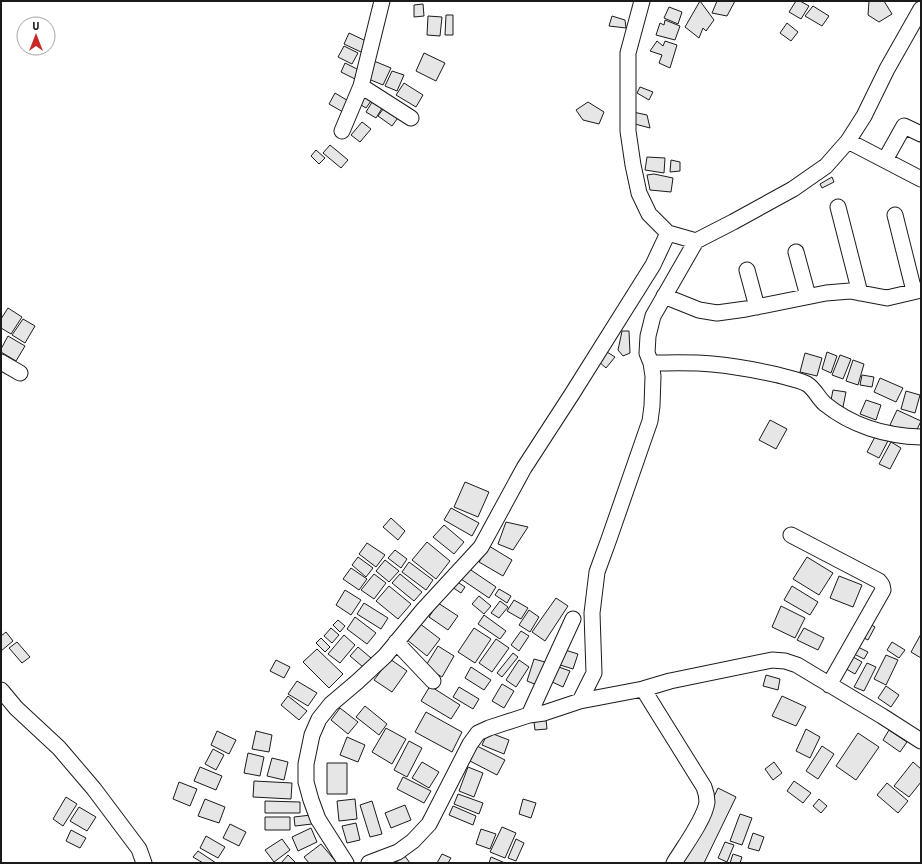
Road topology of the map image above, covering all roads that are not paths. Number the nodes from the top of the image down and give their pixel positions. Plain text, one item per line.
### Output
1 (382, 1) edge
2 (642, 1) edge
3 (921, 9) edge
4 (361, 86) junction
5 (411, 118) dead end
6 (342, 131) dead end
7 (921, 134) edge
8 (848, 141) junction
9 (885, 160) junction
10 (921, 179) edge
11 (838, 207) dead end
12 (895, 215) dead end
13 (668, 233) junction
14 (696, 241) junction
15 (796, 252) dead end
16 (747, 270) dead end
17 (918, 290) edge
18 (860, 293) junction
19 (664, 296) junction
20 (808, 296) junction
21 (757, 306) junction
22 (1, 362) edge
23 (651, 363) junction
24 (20, 373) dead end
25 (921, 437) edge
26 (791, 535) dead end
27 (573, 619) dead end
28 (396, 642) junction
29 (433, 681) dead end
30 (829, 684) junction
31 (643, 689) junction
32 (1, 690) edge
33 (580, 701) junction
34 (529, 715) junction
35 (921, 741) edge
36 (144, 863) edge
37 (346, 863) edge
38 (369, 863) edge
39 (674, 863) edge

1 - 4 street
2 - 13 street
3 - 8 street
4 - 5 street
4 - 6 street
7 - 9 street
8 - 9 street
8 - 14 street
9 - 10 street
11 - 18 street
12 - 17 street
13 - 14 street
13 - 28 street
14 - 19 street
15 - 20 street
16 - 21 street
17 - 18 street
18 - 20 street
19 - 21 street
19 - 23 street
20 - 21 street
22 - 24 street
23 - 25 street
23 - 33 street
26 - 30 street
27 - 34 street
28 - 29 street
28 - 37 street
30 - 31 street
30 - 35 street
31 - 33 street
31 - 39 street
32 - 36 street
33 - 34 street
34 - 38 street

